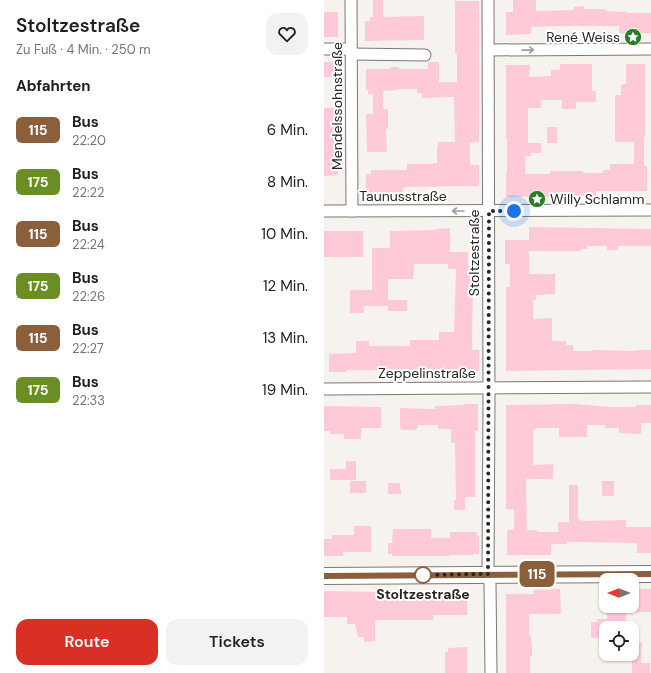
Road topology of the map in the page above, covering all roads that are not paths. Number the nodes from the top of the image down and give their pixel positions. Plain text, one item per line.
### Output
1 (351, 0) edge
2 (488, 0) edge
3 (324, 49) edge
4 (651, 49) edge
5 (489, 50) junction
6 (351, 52) junction
7 (425, 55) dead end
8 (651, 210) edge
9 (324, 211) edge
10 (352, 211) junction
11 (489, 211) junction
12 (651, 387) edge
13 (489, 388) junction
14 (324, 389) edge
15 (488, 574) junction
16 (651, 574) edge
17 (324, 576) edge
18 (491, 673) edge

1 - 6 street, Mendelssohnstraße
2 - 5 street, Stoltzestraße
3 - 6 street
5 -> 4 street
5 - 11 street, Stoltzestraße
6 - 7 street
6 - 10 street, Mendelssohnstraße
8 - 11 street, Taunusstraße
9 - 10 street, Taunusstraße
11 -> 10 street, Taunusstraße
11 - 13 street, Stoltzestraße
12 - 13 street, Zeppelinstraße
13 - 14 street, Zeppelinstraße
13 - 15 street, Stoltzestraße
15 - 16 street
15 - 17 street
15 - 18 street, Stoltzestraße

